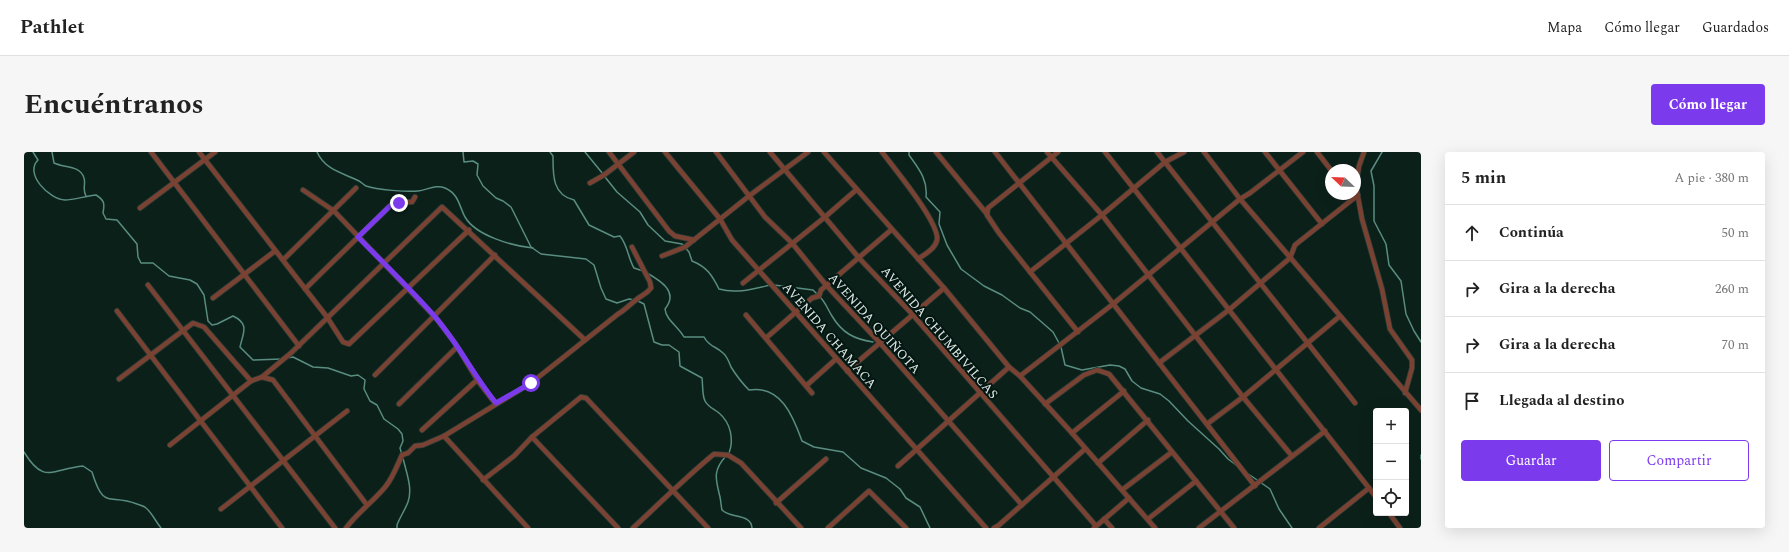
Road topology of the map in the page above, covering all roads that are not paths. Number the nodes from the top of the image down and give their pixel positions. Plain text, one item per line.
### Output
1 (151, 152) edge
2 (199, 152) edge
3 (215, 152) edge
4 (609, 152) edge
5 (634, 152) edge
6 (664, 152) edge
7 (716, 152) edge
8 (770, 152) edge
9 (808, 152) edge
10 (824, 152) edge
11 (882, 152) edge
12 (936, 152) edge
13 (995, 152) edge
14 (1047, 152) edge
15 (1058, 152) edge
16 (1105, 152) edge
17 (1157, 152) edge
18 (1184, 152) edge
19 (1204, 152) edge
20 (1265, 152) edge
21 (1302, 152) edge
22 (1317, 152) edge
23 (1364, 152) edge
24 (1052, 157) junction
25 (205, 160) junction
26 (1165, 162) junction
27 (618, 164) junction
28 (1326, 164) edge
29 (1359, 164) edge
30 (783, 170) junction
31 (1279, 170) junction
32 (174, 182) junction
33 (590, 183) dead end
34 (1020, 184) junction
35 (356, 188) dead end
36 (1134, 189) junction
37 (303, 190) dead end
38 (856, 190) junction
39 (749, 196) junction
40 (416, 197) dead end
41 (1240, 199) junction
42 (1352, 200) edge
43 (1359, 200) edge
44 (140, 208) dead end
45 (333, 211) junction
46 (987, 215) junction
47 (1102, 215) junction
48 (825, 217) junction
49 (720, 219) junction
50 (1212, 222) junction
51 (1322, 224) junction
52 (469, 230) junction
53 (891, 230) junction
54 (358, 237) junction
55 (694, 240) junction
56 (792, 243) junction
57 (1066, 244) junction
58 (632, 247) dead end
59 (1181, 249) junction
60 (275, 251) junction
61 (495, 255) junction
62 (662, 256) dead end
63 (859, 258) junction
64 (1290, 258) junction
65 (918, 259) junction
66 (283, 260) junction
67 (384, 263) junction
68 (758, 270) junction
69 (1030, 272) junction
70 (244, 274) junction
71 (1148, 276) junction
72 (743, 283) dead end
73 (1260, 283) junction
74 (148, 285) dead end
75 (826, 285) junction
76 (944, 288) junction
77 (305, 289) junction
78 (408, 289) junction
79 (213, 298) dead end
80 (1113, 304) junction
81 (1230, 309) junction
82 (117, 311) dead end
83 (795, 313) junction
84 (746, 315) dead end
85 (913, 315) junction
86 (434, 316) junction
87 (1340, 316) junction
88 (327, 317) junction
89 (183, 331) junction
90 (1078, 332) junction
91 (1195, 336) junction
92 (766, 338) junction
93 (586, 340) junction
94 (1307, 342) junction
95 (881, 344) junction
96 (299, 346) junction
97 (457, 347) junction
98 (150, 355) junction
99 (836, 359) junction
100 (1159, 364) junction
101 (1009, 367) junction
102 (1275, 370) junction
103 (847, 372) junction
104 (375, 375) dead end
105 (1020, 376) junction
106 (262, 377) junction
107 (118, 379) dead end
108 (478, 380) junction
109 (251, 381) junction
110 (807, 385) junction
111 (1124, 391) junction
112 (812, 392) dead end
113 (979, 393) junction
114 (1405, 393) junction
115 (233, 396) junction
116 (1243, 397) junction
117 (496, 403) junction
118 (1355, 403) dead end
119 (398, 404) dead end
120 (1045, 404) junction
121 (347, 410) dead end
122 (1421, 410) edge
123 (1148, 420) junction
124 (201, 421) junction
125 (949, 422) junction
126 (1207, 424) junction
127 (422, 430) dead end
128 (1324, 431) junction
129 (1072, 433) junction
130 (314, 436) junction
131 (444, 436) junction
132 (532, 437) junction
133 (170, 445) dead end
134 (1085, 449) junction
135 (917, 450) junction
136 (1172, 452) junction
137 (1292, 456) junction
138 (826, 459) dead end
139 (283, 460) junction
140 (1098, 463) junction
141 (898, 466) dead end
142 (1054, 478) junction
143 (483, 480) junction
144 (1196, 481) junction
145 (250, 486) junction
146 (1255, 486) junction
147 (1369, 488) junction
148 (1122, 490) junction
149 (673, 492) junction
150 (1373, 493) edge
151 (1129, 498) junction
152 (776, 503) junction
153 (366, 505) junction
154 (1022, 505) junction
155 (220, 509) dead end
156 (1221, 512) junction
157 (1391, 516) edge
158 (1104, 519) junction
159 (1148, 520) junction
160 (1094, 527) edge
161 (282, 528) edge
162 (335, 528) edge
163 (346, 528) edge
164 (528, 528) edge
165 (618, 528) edge
166 (633, 528) edge
167 (708, 528) edge
168 (801, 528) edge
169 (828, 528) edge
170 (906, 528) edge
171 (986, 528) edge
172 (994, 528) edge
173 (1112, 528) edge
174 (1155, 528) edge
175 (1200, 528) edge
176 (1234, 528) edge
177 (1319, 528) edge
178 (1400, 528) edge

1 - 32 street
2 - 25 street
3 - 25 street
4 - 27 street
5 - 27 street
6 - 49 street, AVENIDA CHAMACA
7 - 39 street, AVENIDA QUIÑOTA
8 - 30 street, AVENIDA CHUMBIVILCAS
9 - 30 street
10 - 38 street
11 - 65 street
12 - 46 street
13 - 34 street
14 - 24 street
15 - 24 street
16 - 36 street
17 - 26 street
18 - 26 street
19 - 41 street
20 - 31 street
21 - 31 street
22 - 28 street
23 - 29 street
24 - 34 street
24 - 47 street
25 - 32 street
25 - 60 street
26 - 36 street
26 - 50 street
27 - 33 street
27 - 55 street
30 - 39 street
30 - 48 street, AVENIDA CHUMBIVILCAS
31 - 41 street
31 - 51 street
32 - 44 street
32 - 70 street
34 - 46 street
34 - 57 street
35 - 45 street
36 - 47 street
36 - 59 street
37 - 45 street
38 - 48 street
38 - 53 street
39 - 49 street
39 - 56 street, AVENIDA QUIÑOTA
40 - 54 street
41 - 50 street
41 - 64 street
42 - 51 street
43 - 114 street
45 - 54 street
45 - 66 street
46 - 69 street
47 - 57 street
47 - 71 street
48 - 56 street
48 - 63 street, AVENIDA CHUMBIVILCAS
49 - 55 street
49 - 68 street, AVENIDA CHAMACA
50 - 59 street
50 - 73 street
51 - 64 street
52 - 61 street
52 - 67 street
52 - 78 street
53 - 63 street
53 - 65 street
54 - 67 street
54 - 77 street
55 - 62 street
56 - 68 street
56 - 75 street, AVENIDA QUIÑOTA
57 - 69 street
57 - 80 street
58 - 93 street
59 - 71 street
59 - 81 street
60 - 66 street
60 - 70 street
61 - 86 street
61 - 93 street
63 - 75 street
63 - 85 street, AVENIDA CHUMBIVILCAS
64 - 73 street
64 - 87 street
65 - 76 street
66 - 77 street
67 - 78 street
67 - 88 street
68 - 72 street
68 - 83 street, AVENIDA CHAMACA
69 - 90 street
70 - 79 street
70 - 96 street
71 - 80 street
71 - 91 street
73 - 81 street
73 - 94 street
74 - 89 street
75 - 83 street
75 - 95 street, AVENIDA QUIÑOTA
76 - 85 street
76 - 101 street
77 - 88 street
78 - 86 street
78 - 88 street
80 - 90 street
80 - 100 street
81 - 91 street
81 - 102 street
82 - 98 street
83 - 92 street
83 - 99 street, AVENIDA CHAMACA
84 - 92 street
85 - 95 street
85 - 113 street, AVENIDA CHUMBIVILCAS
86 - 97 street
86 - 104 street
87 - 94 street
87 - 114 street
88 - 96 street
89 - 98 street
89 - 109 street
89 - 115 street
90 - 105 street
91 - 100 street
91 - 116 street
92 - 110 street
93 - 117 street
94 - 102 street
94 - 118 street
95 - 103 street
95 - 125 street, AVENIDA QUIÑOTA
96 - 106 street
97 - 108 street
97 - 119 street
98 - 107 street
98 - 124 street
99 - 103 street, AVENIDA CHAMACA
99 - 110 street
100 - 126 street
101 - 105 street
101 - 113 street
102 - 116 street
102 - 128 street
103 - 135 street, AVENIDA CHAMACA
105 - 120 street
106 - 109 street
106 - 130 street
108 - 117 street
108 - 127 street
109 - 115 street
110 - 112 street
111 - 120 street
111 - 123 street
111 - 129 street
113 - 125 street
113 - 142 street, AVENIDA CHUMBIVILCAS
114 - 122 street
115 - 124 street
115 - 139 street
116 - 126 street
116 - 137 street
117 - 131 street
120 - 129 street
121 - 130 street
123 - 136 street
123 - 140 street
124 - 133 street
124 - 145 street
125 - 135 street
125 - 154 street, AVENIDA QUIÑOTA
126 - 146 street
128 - 137 street
128 - 147 street
129 - 134 street
130 - 139 street
130 - 153 street
131 - 143 street
131 - 153 street
132 - 143 street
132 - 149 street
132 - 165 street
134 - 140 street
134 - 142 street
135 - 141 street
135 - 171 street, AVENIDA CHAMACA
136 - 144 street
136 - 148 street
137 - 146 street
138 - 152 street
139 - 145 street
139 - 162 street
140 - 148 street
142 - 154 street
142 - 160 street, AVENIDA CHUMBIVILCAS
143 - 164 street
144 - 156 street
144 - 159 street
145 - 155 street
145 - 161 street
146 - 156 street
147 - 150 street
147 - 177 street
148 - 151 street
149 - 152 street
149 - 166 street
149 - 167 street
151 - 158 street
151 - 159 street
152 - 168 street
153 - 163 street
154 - 172 street
156 - 175 street
156 - 176 street
157 - 178 street
158 - 160 street
158 - 173 street
159 - 174 street
169 - 170 street

